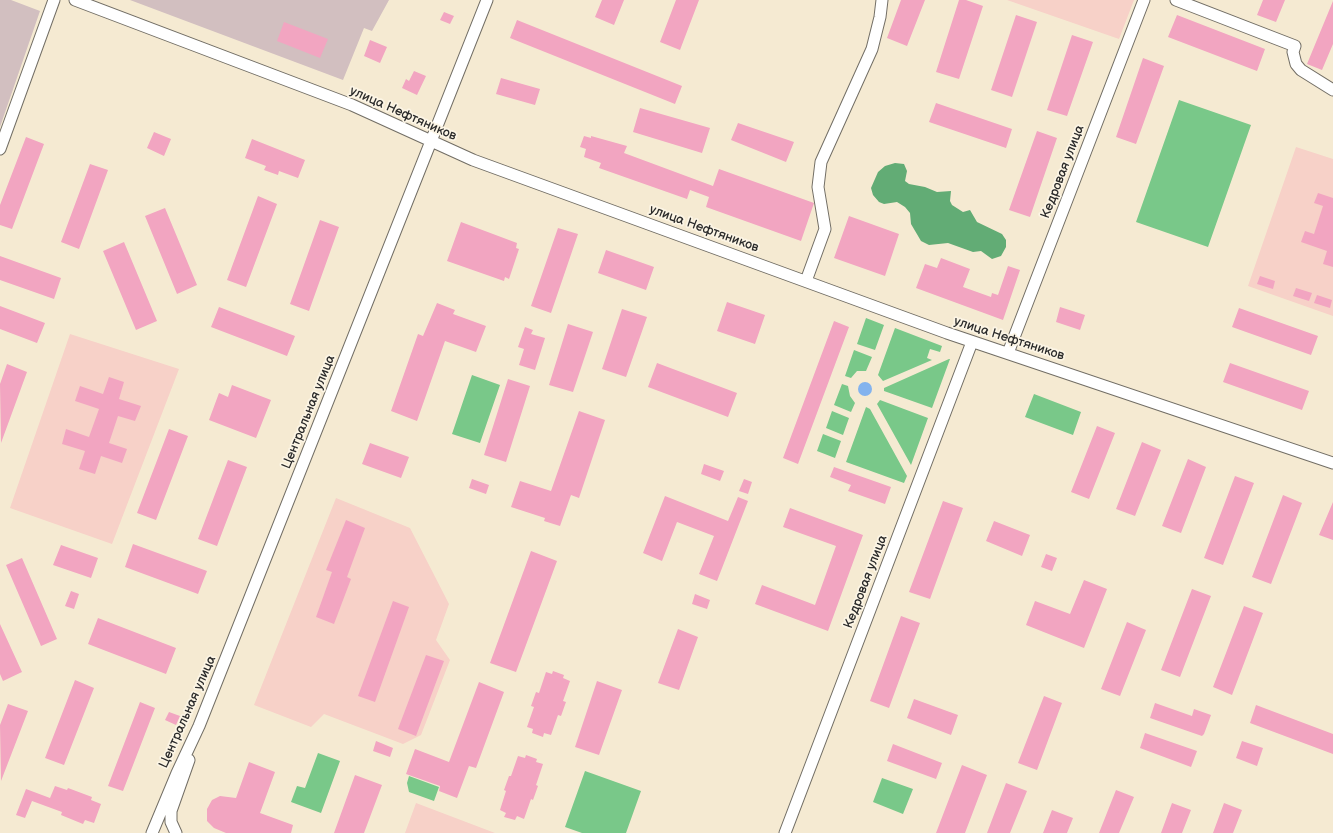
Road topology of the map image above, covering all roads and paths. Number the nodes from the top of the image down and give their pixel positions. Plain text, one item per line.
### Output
1 (54, 0) edge
2 (75, 0) edge
3 (487, 0) edge
4 (882, 0) edge
5 (1144, 0) edge
6 (1176, 0) edge
7 (1333, 90) edge
8 (430, 141) junction
9 (0, 149) edge
10 (806, 281) junction
11 (972, 342) junction
12 (1008, 353) junction
13 (1333, 463) edge
14 (196, 736) junction
15 (152, 833) edge
16 (176, 833) edge
17 (785, 833) edge

1 - 9 street
2 - 8 street, улица Нефтяников
3 - 8 street, Центральная улица
4 - 10 street
5 - 12 street, Кедровая улица
6 - 7 street
8 - 10 street, улица Нефтяников
8 - 14 street, Центральная улица
10 - 11 street, улица Нефтяников
11 - 12 street, улица Нефтяников
11 - 17 street, Кедровая улица
12 - 13 street, улица Нефтяников
14 - 15 street, Центральная улица
14 - 16 street

